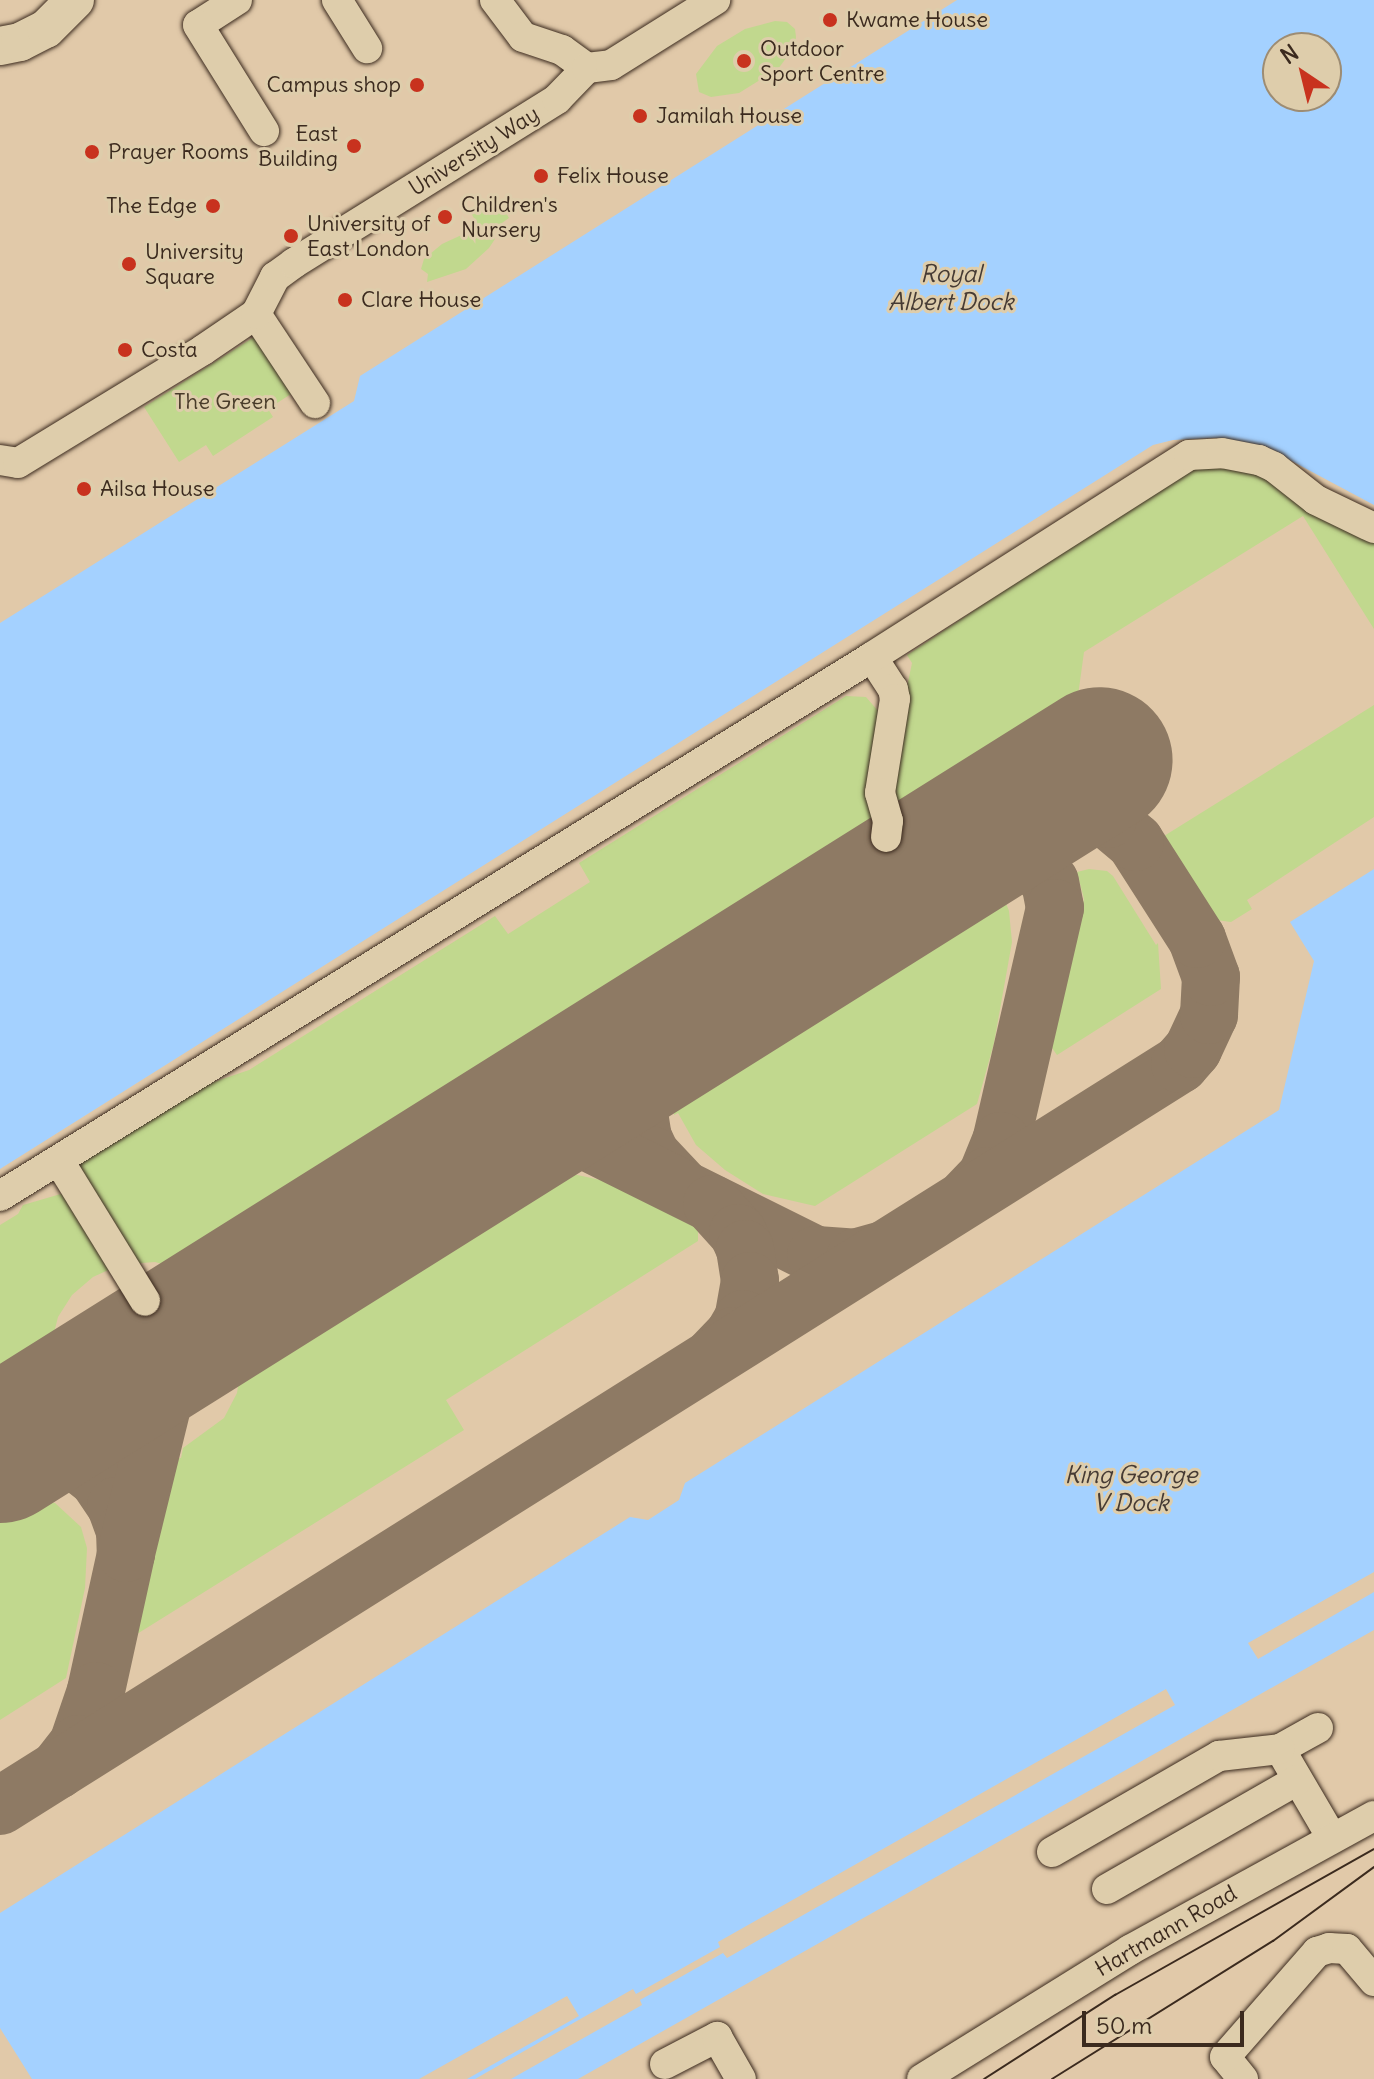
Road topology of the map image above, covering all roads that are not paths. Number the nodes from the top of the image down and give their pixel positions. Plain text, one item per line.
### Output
1 (75, 0) edge
2 (237, 0) edge
3 (337, 0) edge
4 (495, 0) edge
5 (715, 0) edge
6 (0, 46) edge
7 (367, 48) dead end
8 (587, 68) junction
9 (264, 131) dead end
10 (256, 314) junction
11 (315, 403) dead end
12 (0, 460) edge
13 (1374, 528) edge
14 (872, 657) junction
15 (886, 837) dead end
16 (59, 1161) junction
17 (0, 1196) edge
18 (145, 1301) dead end
19 (1318, 1728) dead end
20 (1280, 1749) junction
21 (1297, 1780) junction
22 (1374, 1816) edge
23 (1332, 1838) junction
24 (1052, 1852) dead end
25 (1107, 1889) dead end
26 (1374, 1981) edge
27 (1235, 2059) edge
28 (665, 2064) dead end
29 (741, 2079) edge
30 (922, 2079) edge

1 - 6 main road
2 - 9 street
3 - 7 street
4 - 8 street
5 - 8 street, University Way
8 - 10 street, University Way
10 - 11 street
10 - 12 street
13 - 14 street
14 - 15 street
14 - 16 street
16 - 17 street
16 - 18 street
19 - 20 street
20 - 21 street
20 - 24 street
21 - 23 street
21 - 25 street
22 - 23 street, Hartmann Road
23 - 30 street, Hartmann Road
26 - 27 street
28 - 29 street

